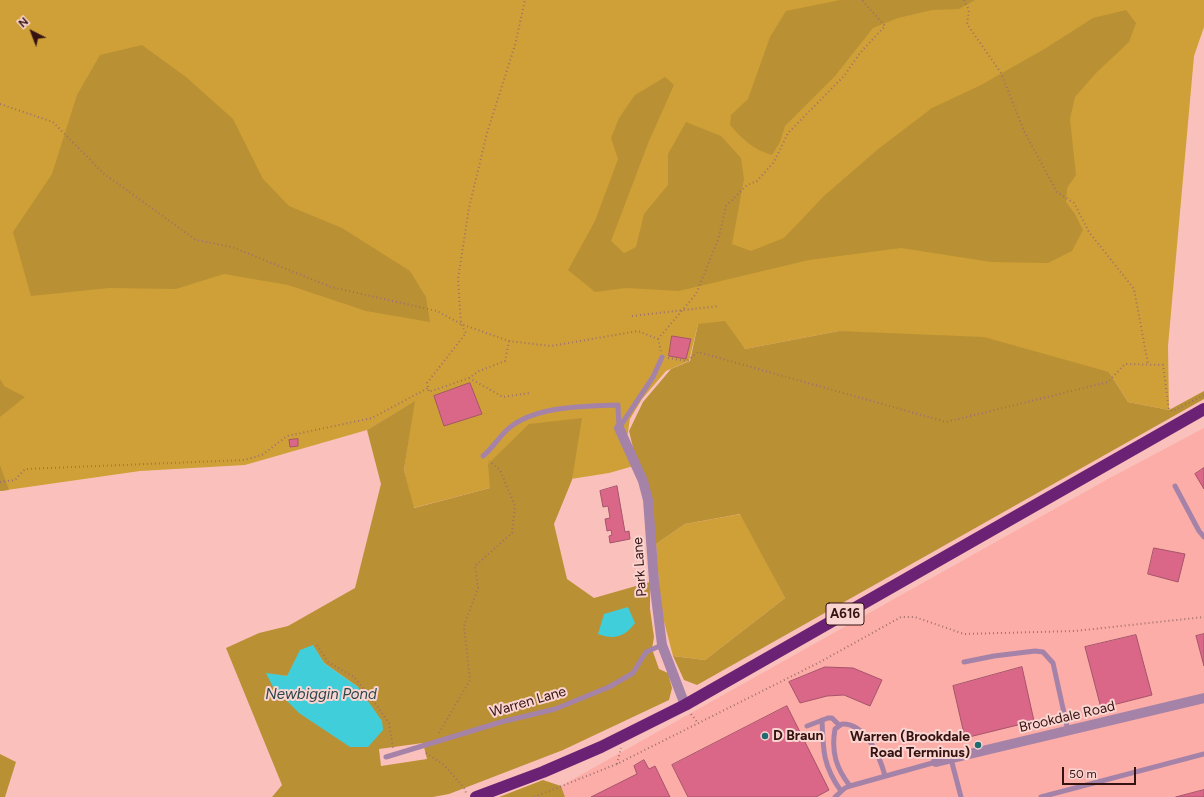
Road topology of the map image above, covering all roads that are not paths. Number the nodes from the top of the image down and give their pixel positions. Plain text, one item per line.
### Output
1 (662, 357) road end
2 (1204, 409) edge
3 (619, 428) junction
4 (483, 456) road end
5 (1175, 486) dead end
6 (1204, 537) edge
7 (662, 645) junction
8 (964, 662) dead end
9 (1204, 698) edge
10 (685, 705) junction
11 (822, 720) junction
12 (839, 725) junction
13 (806, 726) dead end
14 (1068, 731) junction
15 (1204, 754) edge
16 (386, 757) dead end
17 (951, 759) junction
18 (936, 762) joint
19 (885, 776) junction
20 (850, 786) junction
21 (841, 791) junction
22 (476, 797) edge
23 (835, 797) edge
24 (961, 797) edge
25 (1041, 797) edge

1 - 3 lane
2 - 10 highway, A616
3 - 4 lane
3 - 7 street, Park Lane
5 - 6 lane
7 - 10 street, Park Lane
7 - 16 lane, Warren Lane
8 - 14 lane
9 - 14 street, Brookdale Road
10 - 22 highway, A616
11 - 12 lane
11 - 13 lane
11 - 21 lane
12 - 19 lane
12 - 20 lane
14 - 17 street, Brookdale Road
15 - 25 lane
17 - 18 street, Brookdale Road
17 - 24 lane
18 - 19 lane
19 - 20 lane
20 - 21 lane
21 - 23 lane

